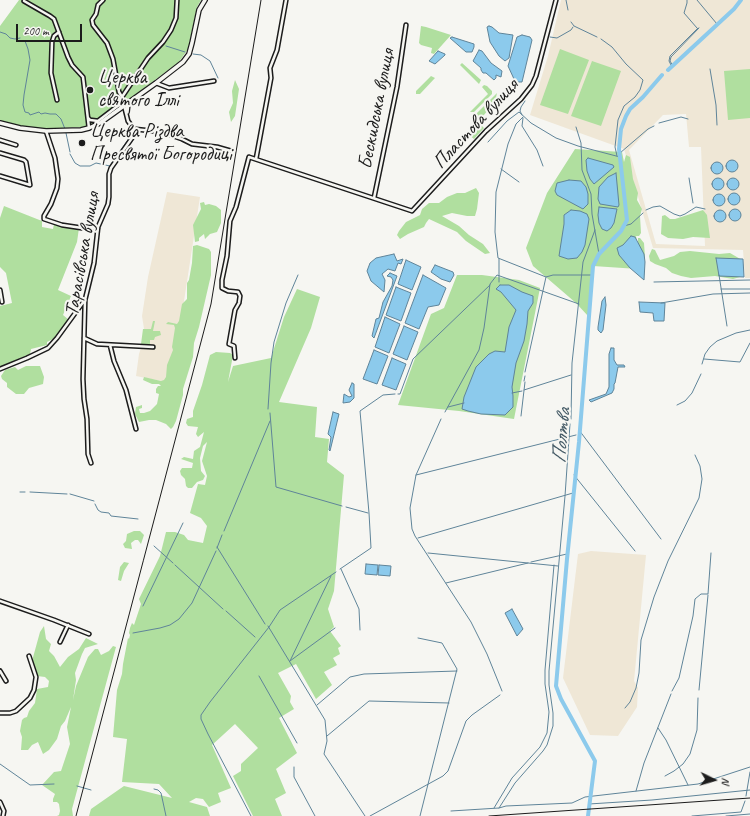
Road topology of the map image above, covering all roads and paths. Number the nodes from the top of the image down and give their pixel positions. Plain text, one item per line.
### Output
1 (103, 0) edge
2 (177, 0) edge
3 (205, 0) edge
4 (286, 0) edge
5 (556, 0) edge
6 (24, 1) dead end
7 (406, 25) dead end
8 (59, 32) junction
9 (214, 81) dead end
10 (156, 83) junction
11 (122, 97) junction
12 (57, 100) dead end
13 (126, 104) junction
14 (119, 109) junction
15 (127, 112) junction
16 (88, 117) junction
17 (0, 123) edge
18 (89, 128) junction
19 (134, 129) junction
20 (46, 131) junction
21 (0, 140) edge
22 (16, 145) dead end
23 (0, 152) edge
24 (231, 152) dead end
25 (256, 159) junction
26 (0, 176) edge
27 (374, 198) junction
28 (412, 211) joint
29 (98, 227) junction
30 (0, 290) edge
31 (85, 300) junction
32 (2, 302) dead end
33 (84, 338) junction
34 (110, 346) junction
35 (153, 347) dead end
36 (235, 358) dead end
37 (0, 369) edge
38 (136, 430) dead end
39 (91, 463) dead end
40 (0, 601) edge
41 (68, 625) junction
42 (89, 634) dead end
43 (60, 642) dead end
44 (29, 656) dead end
45 (0, 671) edge
46 (6, 681) dead end
47 (0, 713) edge
48 (0, 802) edge
49 (3, 816) edge

1 - 11 street
2 - 11 street
3 - 10 main road
4 - 25 street
5 - 28 street, Пластова вулиця
6 - 8 street
7 - 27 street, Бескидська вулиця
8 - 12 street
8 - 16 street
9 - 10 street
10 - 13 main road
11 - 13 street
13 - 14 main road
13 - 15 main road
13 - 16 street
14 - 15 main road
14 - 18 main road
15 - 19 street
16 - 18 street
17 - 20 main road
18 - 20 main road
19 - 24 street
19 - 29 street, Тарасівська вулиця
20 - 29 street
21 - 22 street
23 - 26 street
25 - 27 street, Бескидська вулиця
25 - 36 street, Бескидська вулиця
27 - 28 street, Бескидська вулиця
29 - 31 street, Тарасівська вулиця
30 - 32 street
31 - 33 street, Тарасівська вулиця
31 - 37 street
33 - 34 street
33 - 39 street, Тарасівська вулиця
34 - 35 street
34 - 38 street
40 - 41 street
41 - 42 street
41 - 43 street
44 - 47 street
45 - 46 street
48 - 49 street

